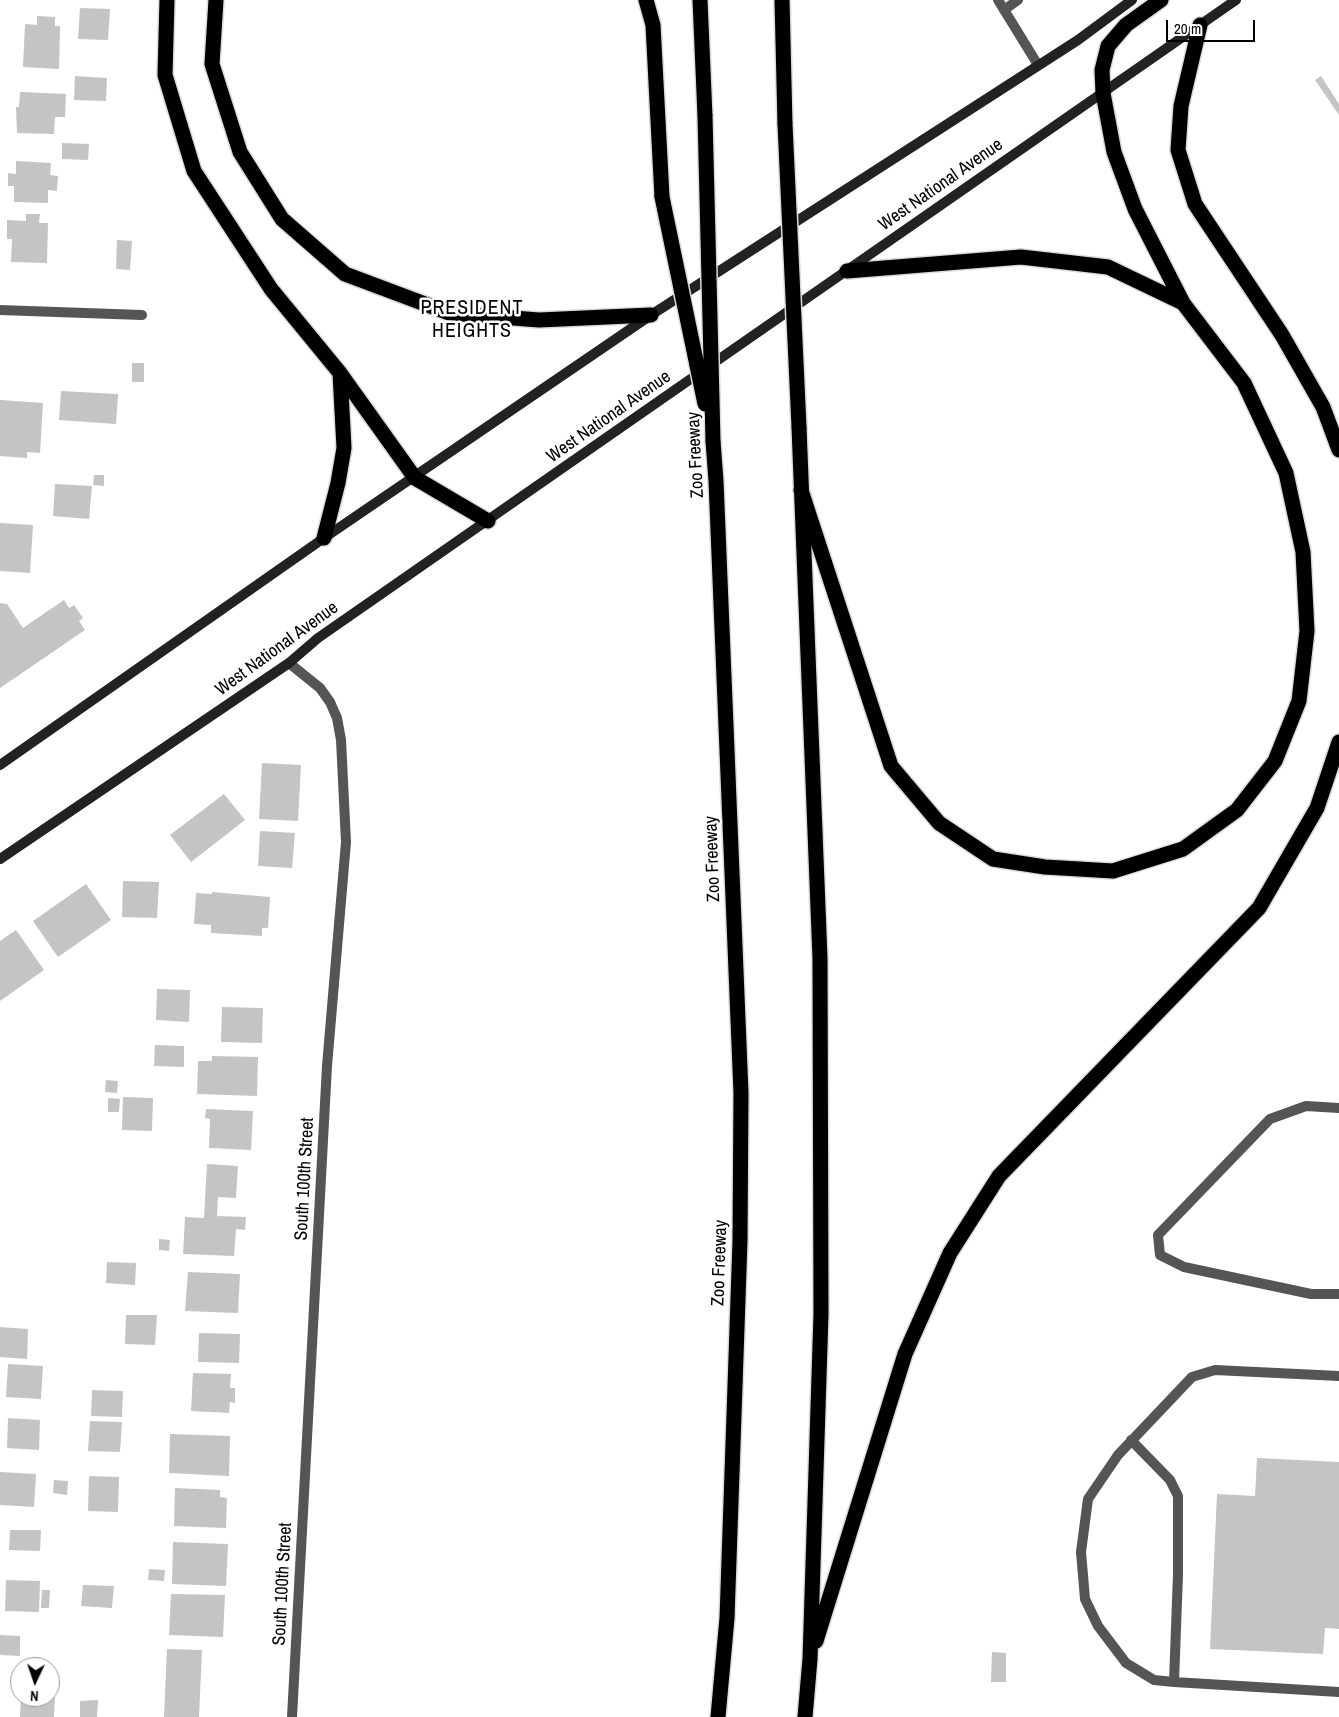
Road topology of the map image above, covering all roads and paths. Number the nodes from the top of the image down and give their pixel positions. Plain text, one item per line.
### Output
1 (167, 0) edge
2 (216, 0) edge
3 (646, 0) edge
4 (700, 0) edge
5 (782, 0) edge
6 (998, 0) edge
7 (1018, 0) edge
8 (1132, 0) edge
9 (1161, 0) edge
10 (1236, 0) edge
11 (1004, 10) junction
12 (1200, 25) junction
13 (1038, 65) junction
14 (1103, 93) junction
15 (847, 270) junction
16 (1183, 303) junction
17 (0, 310) edge
18 (142, 315) dead end
19 (651, 315) junction
20 (340, 374) junction
21 (712, 441) junction
22 (1339, 450) edge
23 (414, 478) junction
24 (801, 490) junction
25 (488, 521) junction
26 (324, 538) junction
27 (289, 664) junction
28 (1339, 742) edge
29 (0, 765) edge
30 (0, 858) edge
31 (1339, 1108) edge
32 (1339, 1294) edge
33 (1339, 1376) edge
34 (1131, 1440) junction
35 (810, 1659) junction
36 (1174, 1682) junction
37 (1339, 1692) edge
38 (292, 1717) edge
39 (718, 1717) edge
40 (805, 1717) edge

1 - 20 highway
2 - 19 highway
3 - 21 highway, bridge
4 - 21 highway, Zoo Freeway, bridge
5 - 24 highway, bridge
6 - 11 street
7 - 11 street
8 - 13 main road
9 - 14 highway
10 - 12 main road, West National Avenue
11 - 13 street
12 - 14 main road, West National Avenue
12 - 22 highway
13 - 19 main road
14 - 15 main road, West National Avenue
14 - 16 highway
15 - 16 highway
15 - 25 main road, West National Avenue
16 - 24 highway
17 - 18 street
19 - 23 main road
20 - 23 highway
20 - 26 highway
21 - 39 highway, Zoo Freeway
23 - 25 highway
23 - 26 main road
24 - 35 highway
25 - 27 main road, West National Avenue
26 - 29 main road
27 - 30 main road, West National Avenue
27 - 38 street, South 100th Street
28 - 35 highway
31 - 32 street
33 - 34 street
34 - 36 street
34 - 36 street
35 - 40 highway
36 - 37 street

